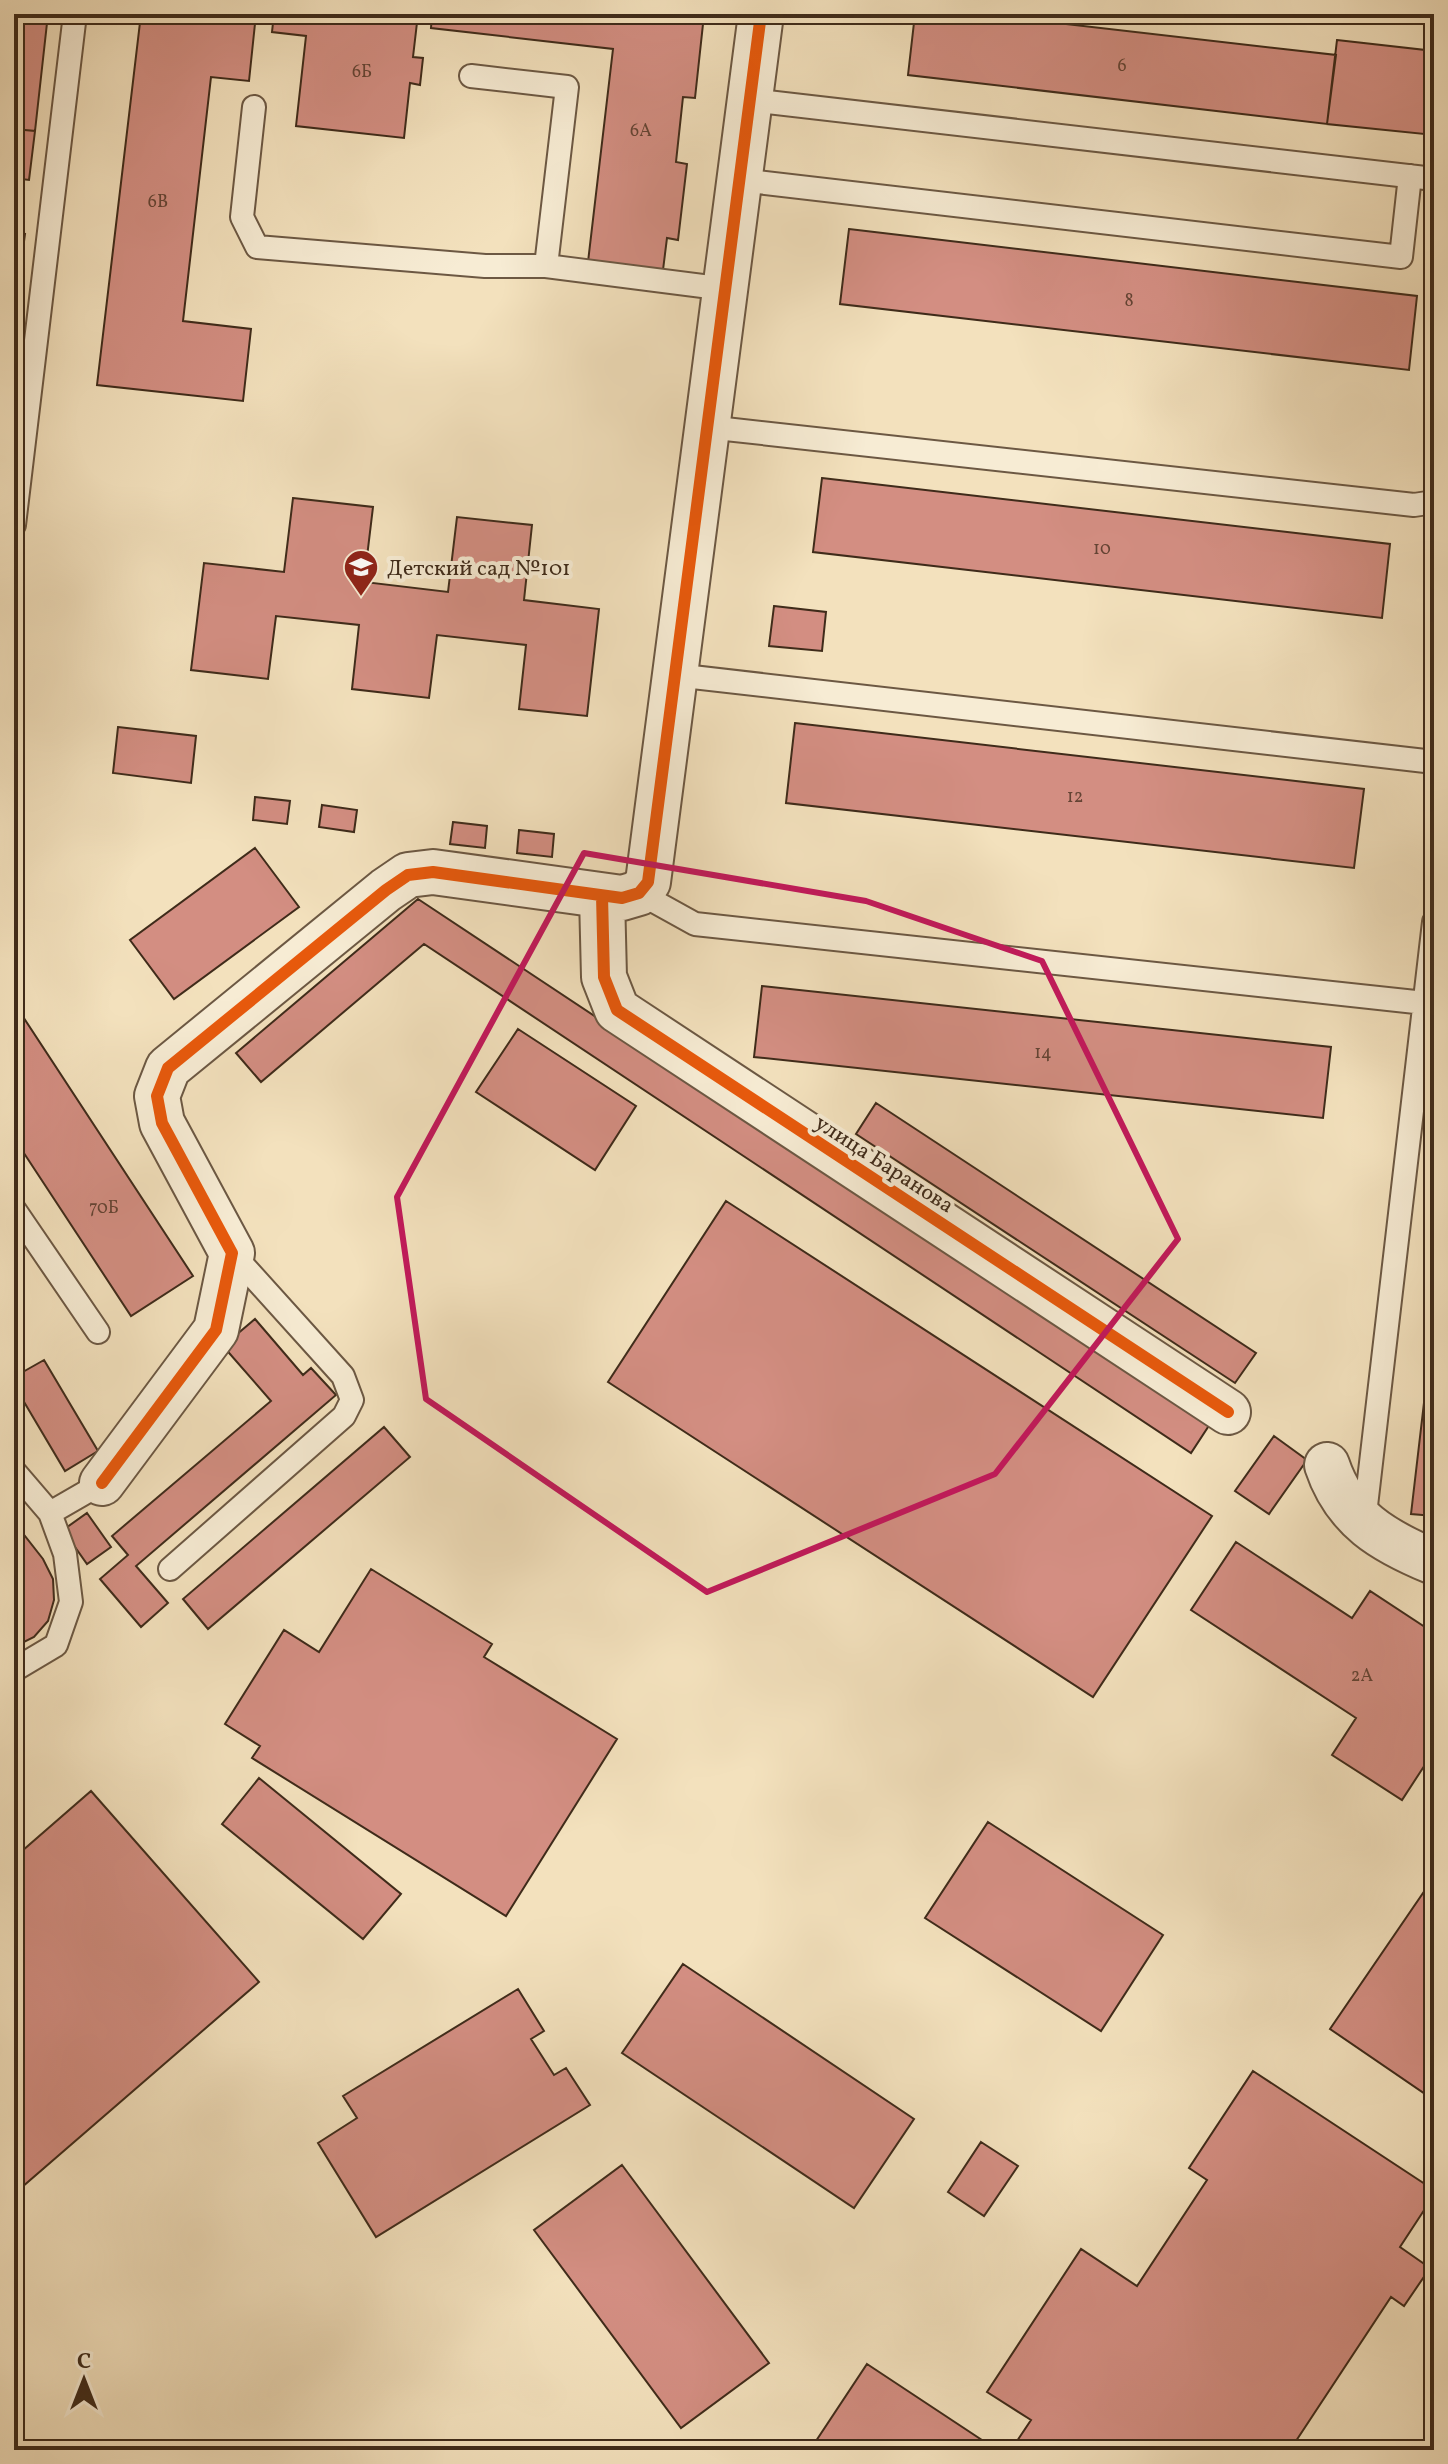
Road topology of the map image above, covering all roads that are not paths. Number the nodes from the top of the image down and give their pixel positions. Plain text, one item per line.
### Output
1 (75, 14) edge
2 (761, 14) edge
3 (471, 76) dead end
4 (750, 100) junction
5 (254, 107) dead end
6 (1410, 176) junction
7 (1434, 179) edge
8 (740, 180) junction
9 (546, 266) junction
10 (726, 289) junction
11 (707, 427) junction
12 (1434, 502) edge
13 (14, 525) edge
14 (675, 675) junction
15 (1434, 762) edge
16 (620, 895) junction
17 (1434, 922) edge
18 (1429, 1003) edge
19 (14, 1209) edge
20 (232, 1253) junction
21 (98, 1332) dead end
22 (1228, 1412) dead end
23 (1327, 1465) dead end
24 (14, 1471) edge
25 (102, 1483) joint
26 (50, 1513) junction
27 (1364, 1524) junction
28 (1434, 1562) edge
29 (170, 1569) dead end
30 (14, 1670) edge

1 - 13 lane
2 - 4 street
3 - 9 lane
4 - 6 lane
4 - 8 street
5 - 9 lane
6 - 7 lane
6 - 8 lane
8 - 10 street
9 - 10 lane
10 - 11 street
11 - 12 lane
11 - 14 street
14 - 15 lane
14 - 16 street
16 - 18 lane
16 - 20 street
16 - 22 street, улица Баранова
17 - 18 lane
18 - 27 lane
19 - 21 lane
20 - 25 street
20 - 29 lane
23 - 27 street
24 - 26 lane
25 - 26 lane
26 - 30 lane
27 - 28 street

